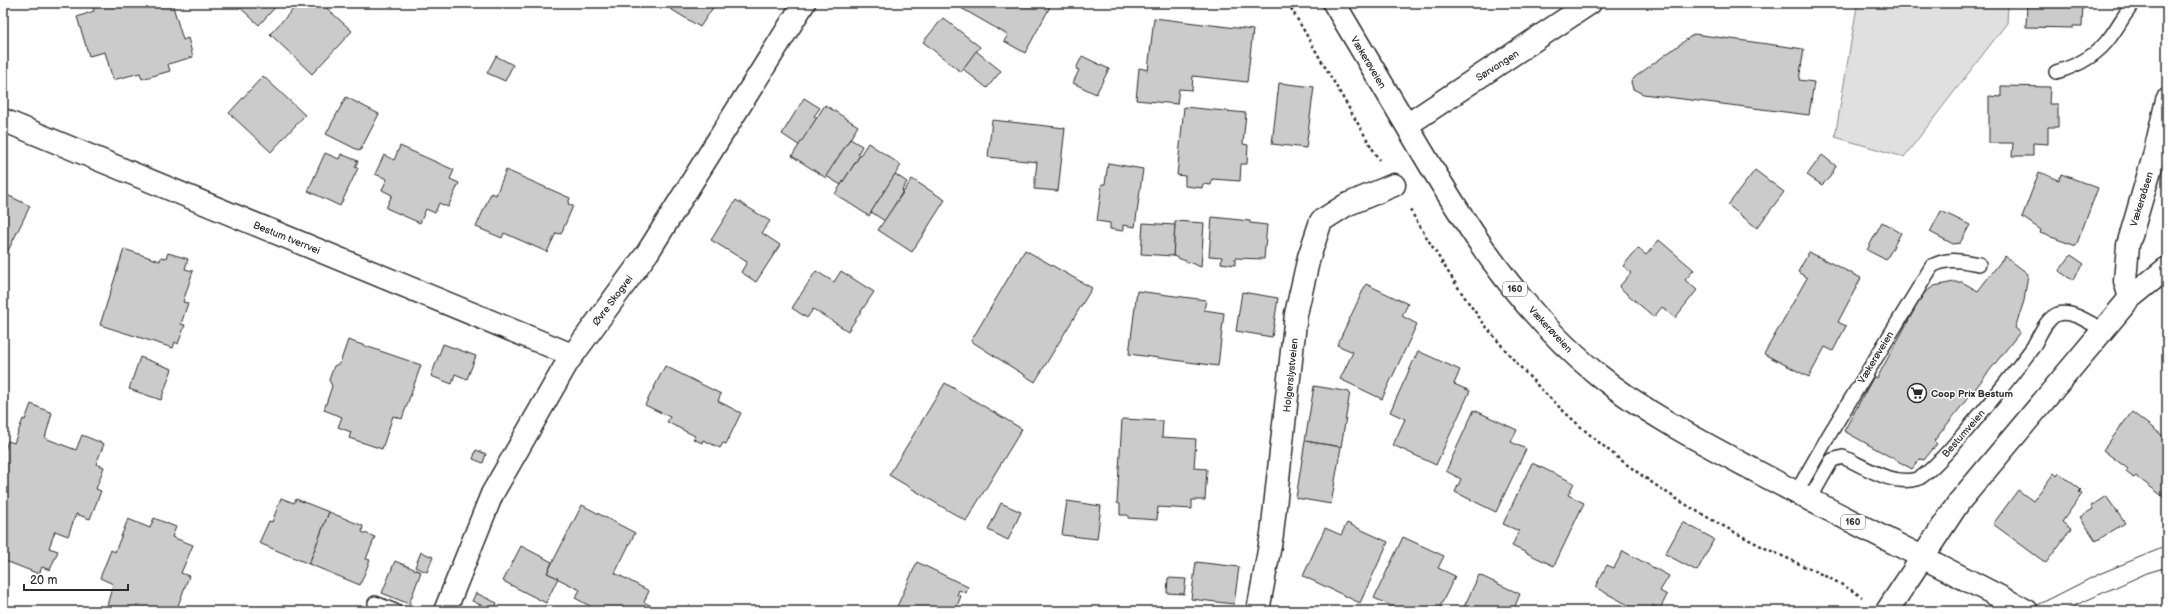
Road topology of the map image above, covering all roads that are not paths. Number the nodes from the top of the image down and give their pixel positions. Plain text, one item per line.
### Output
1 (804, 3) edge
2 (1334, 3) edge
3 (2134, 3) edge
4 (1587, 4) edge
5 (2056, 72) dead end
6 (2167, 100) edge
7 (3, 120) edge
8 (1407, 125) junction
9 (1394, 185) dead end
10 (1979, 264) dead end
11 (2167, 268) edge
12 (2130, 298) junction
13 (2103, 330) junction
14 (572, 355) junction
15 (1803, 496) junction
16 (1922, 556) junction
17 (375, 603) dead end
18 (395, 611) edge
19 (445, 611) edge
20 (1258, 611) edge
21 (1887, 611) edge
22 (2027, 611) edge

1 - 14 street, Øvre Skogvei
2 - 8 street, Vækerøveien / 160
3 - 5 lane
4 - 8 street, Sørvangen
6 - 12 street, Vækerøåsen
7 - 14 street, Bestum tverrvei
8 - 15 street, Vækerøveien / 160
9 - 20 street, Holgerslystveien
10 - 15 lane, Vækerøveien
11 - 12 street
12 - 13 street
13 - 15 lane, Bestumveien
13 - 16 street
14 - 19 street, Øvre Skogvei
15 - 16 street, Vækerøveien / 160
16 - 21 street
16 - 22 street, Vækerøveien / 160
17 - 18 lane

